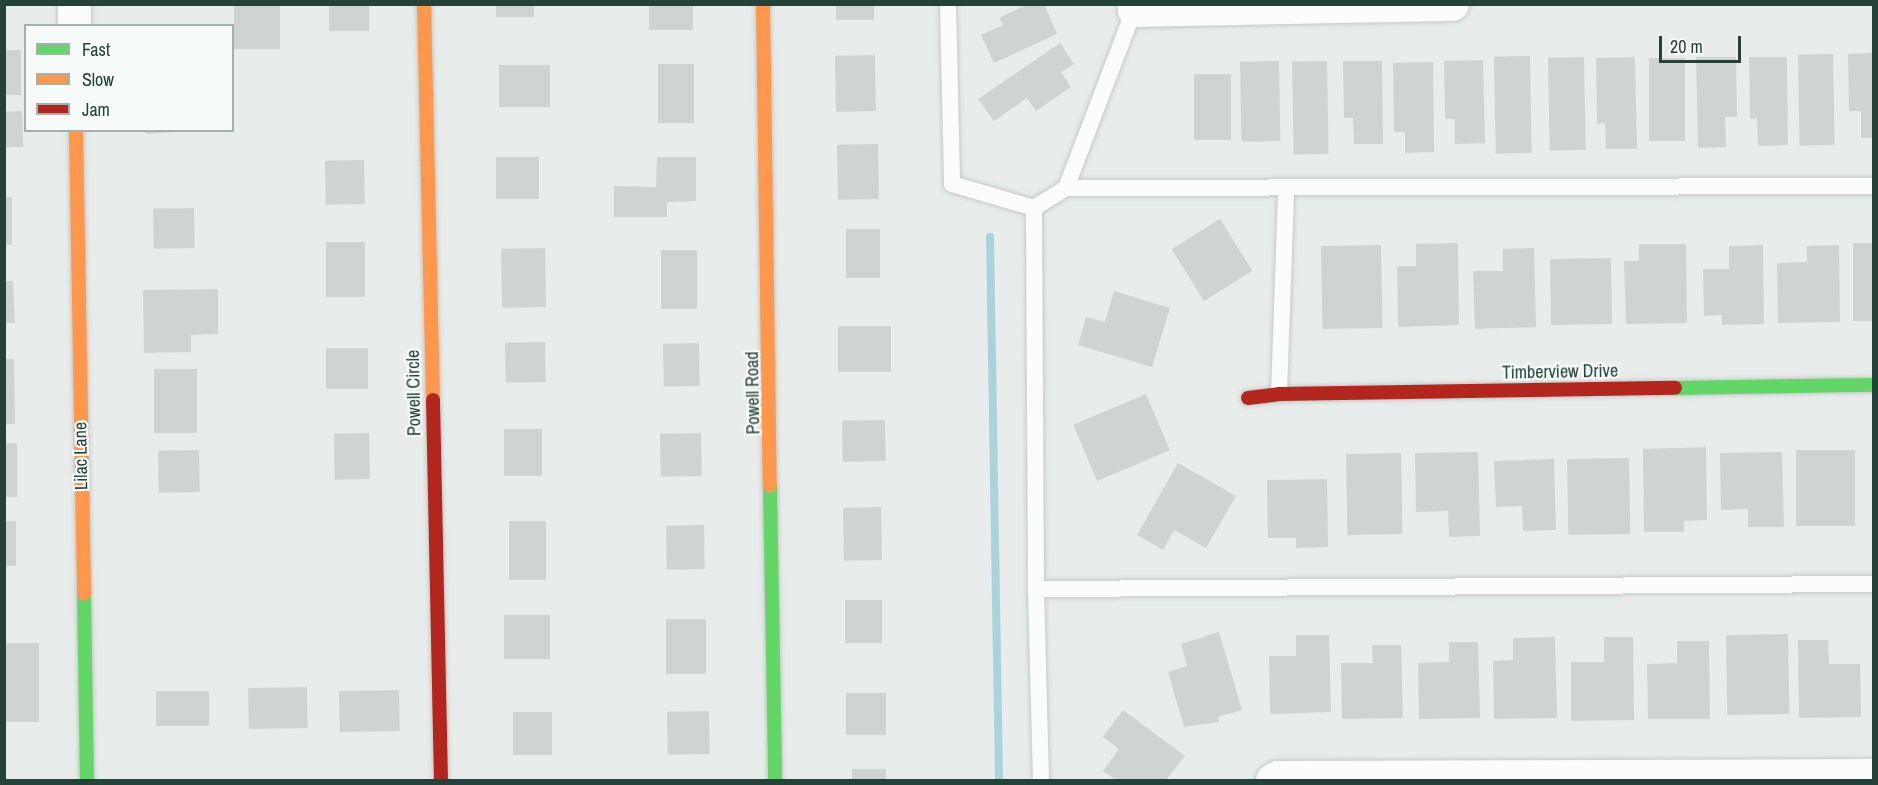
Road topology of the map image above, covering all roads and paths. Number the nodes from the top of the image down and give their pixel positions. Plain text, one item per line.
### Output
1 (74, 4) edge
2 (424, 4) edge
3 (763, 4) edge
4 (948, 4) edge
5 (1452, 4) edge
6 (1134, 8) edge
7 (74, 24) edge
8 (76, 132) edge
9 (1874, 186) edge
10 (1066, 188) junction
11 (1286, 190) junction
12 (1034, 208) junction
13 (1874, 385) edge
14 (1279, 394) junction
15 (1248, 398) dead end
16 (1874, 584) edge
17 (1036, 590) junction
18 (1874, 775) edge
19 (87, 780) edge
20 (441, 780) edge
21 (775, 780) edge
22 (1041, 780) edge
23 (1272, 780) edge

1 - 7 street
2 - 20 street, Powell Circle
3 - 21 street, Powell Road
4 - 12 lane
5 - 6 street
6 - 10 lane
8 - 19 street, Lilac Lane
9 - 11 lane
10 - 11 lane
10 - 12 lane
11 - 14 lane
12 - 17 lane
13 - 14 street, Timberview Drive
14 - 15 street, Timberview Drive
16 - 17 lane
17 - 22 lane
18 - 23 street

